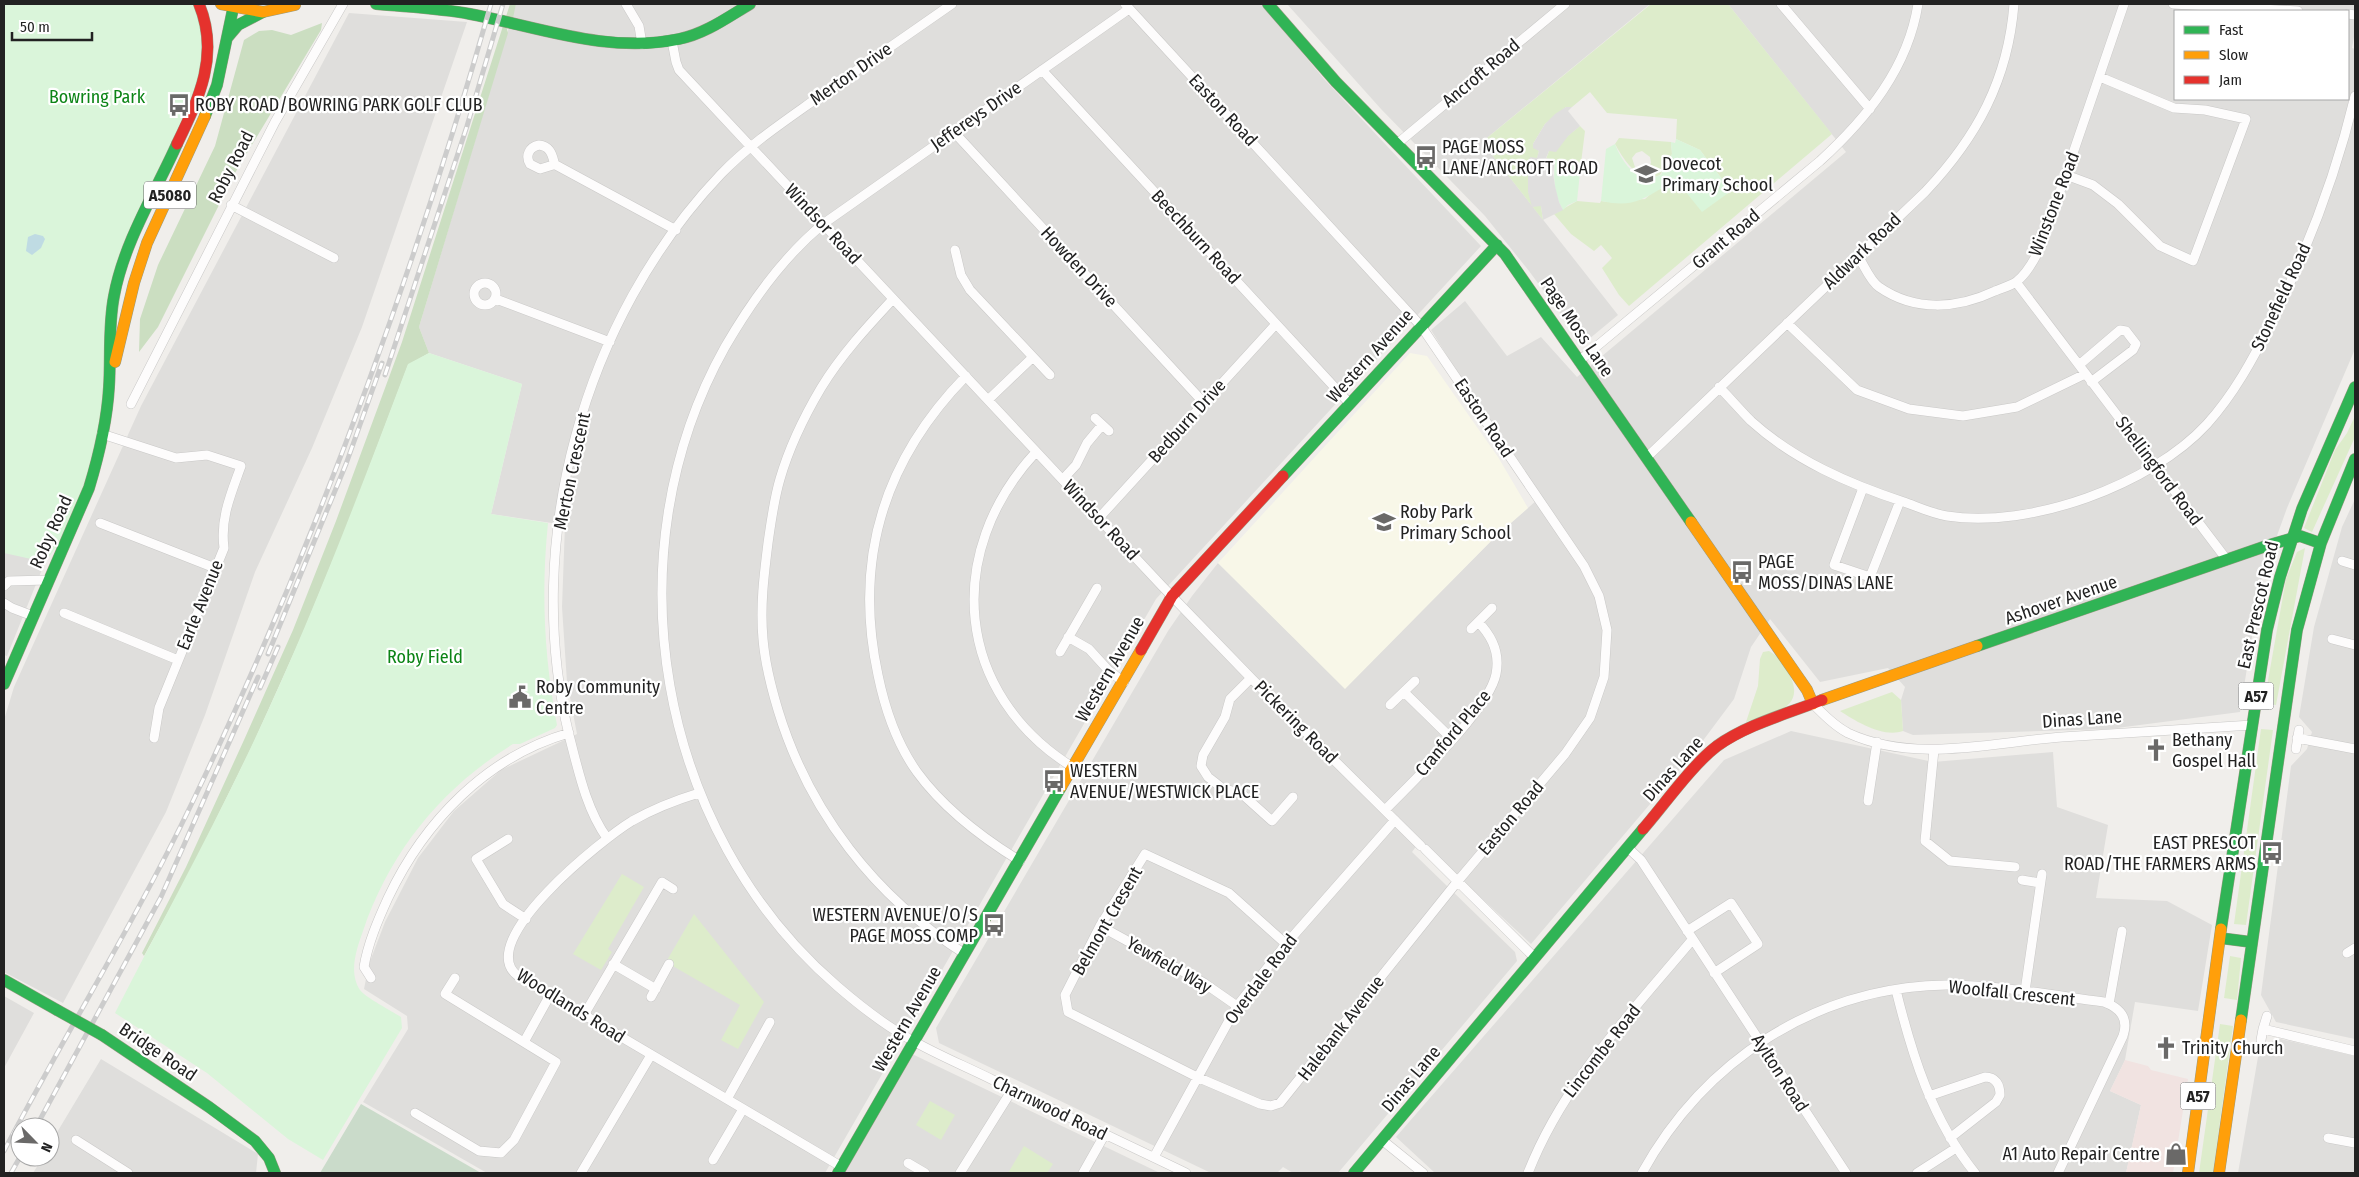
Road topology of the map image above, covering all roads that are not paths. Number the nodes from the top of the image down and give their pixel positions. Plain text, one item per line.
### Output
1 (199, 4) edge
2 (221, 4) edge
3 (296, 4) edge
4 (343, 4) edge
5 (376, 4) edge
6 (626, 4) edge
7 (750, 4) edge
8 (952, 4) edge
9 (1268, 4) edge
10 (1565, 4) edge
11 (1781, 4) edge
12 (1918, 4) edge
13 (2014, 4) edge
14 (2124, 4) edge
15 (2173, 4) edge
16 (234, 5) edge
17 (1127, 6) edge
18 (2280, 10) edge
19 (262, 12) junction
20 (227, 38) junction
21 (672, 41) junction
22 (642, 44) junction
23 (1042, 70) junction
24 (2100, 77) junction
25 (2355, 96) edge
26 (1870, 109) junction
27 (954, 131) junction
28 (1398, 143) junction
29 (750, 145) junction
30 (554, 164) dead end
31 (2066, 175) junction
32 (231, 206) junction
33 (823, 224) junction
34 (676, 230) junction
35 (1497, 244) junction
36 (955, 250) dead end
37 (1858, 256) junction
38 (334, 258) dead end
39 (2016, 282) junction
40 (496, 299) dead end
41 (893, 299) junction
42 (1787, 323) junction
43 (1276, 324) junction
44 (1421, 326) junction
45 (610, 342) junction
46 (1034, 357) junction
47 (1579, 361) junction
48 (2079, 365) junction
49 (1050, 375) dead end
50 (966, 376) junction
51 (2088, 378) junction
52 (1720, 387) junction
53 (2355, 387) edge
54 (109, 388) junction
55 (988, 400) junction
56 (1204, 403) junction
57 (131, 404) dead end
58 (1350, 404) junction
59 (1102, 425) dead end
60 (102, 434) junction
61 (1036, 452) junction
62 (1646, 458) junction
63 (2355, 459) edge
64 (2156, 466) junction
65 (1063, 479) junction
66 (1863, 488) junction
67 (1900, 501) junction
68 (1099, 518) junction
69 (100, 523) dead end
70 (2291, 540) junction
71 (2320, 543) junction
72 (2227, 560) junction
73 (2342, 562) dead end
74 (2355, 565) edge
75 (215, 568) junction
76 (48, 580) junction
77 (4, 586) edge
78 (1097, 588) dead end
79 (1172, 596) junction
80 (4, 603) edge
81 (1492, 608) dead end
82 (64, 613) dead end
83 (33, 616) junction
84 (1478, 622) junction
85 (1471, 629) dead end
86 (1068, 637) junction
87 (2332, 639) dead end
88 (2355, 645) edge
89 (1060, 652) dead end
90 (178, 660) junction
91 (1251, 678) junction
92 (1415, 681) dead end
93 (1124, 682) junction
94 (4, 684) edge
95 (1404, 692) junction
96 (1813, 704) junction
97 (1390, 705) dead end
98 (2252, 725) junction
99 (569, 733) junction
100 (154, 738) dead end
101 (1452, 739) junction
102 (1877, 742) junction
103 (2296, 749) dead end
104 (2355, 749) edge
105 (1934, 750) junction
106 (1074, 768) junction
107 (699, 793) junction
108 (1293, 797) dead end
109 (1868, 801) dead end
110 (1385, 810) junction
111 (1395, 820) junction
112 (607, 838) junction
113 (508, 840) dead end
114 (1628, 848) junction
115 (1020, 861) junction
116 (2015, 867) dead end
117 (2022, 880) dead end
118 (1457, 882) junction
119 (672, 889) dead end
120 (526, 918) junction
121 (1100, 926) junction
122 (1687, 931) junction
123 (2122, 931) dead end
124 (2220, 938) junction
125 (1692, 940) junction
126 (2251, 942) junction
127 (1286, 944) junction
128 (965, 954) junction
129 (1535, 958) junction
130 (613, 964) junction
131 (669, 964) dead end
132 (1714, 973) junction
133 (371, 978) dead end
134 (455, 978) dead end
135 (4, 980) edge
136 (1896, 990) junction
137 (2025, 991) junction
138 (550, 995) junction
139 (2109, 1004) junction
140 (1237, 1006) junction
141 (584, 1015) junction
142 (2266, 1016) dead end
143 (770, 1022) dead end
144 (2263, 1029) junction
145 (2261, 1040) dead end
146 (524, 1042) junction
147 (914, 1042) junction
148 (1760, 1043) junction
149 (2355, 1051) edge
150 (651, 1055) junction
151 (1197, 1077) junction
152 (1012, 1090) junction
153 (1929, 1096) junction
154 (727, 1099) junction
155 (743, 1109) junction
156 (415, 1113) dead end
157 (1105, 1134) junction
158 (1950, 1138) junction
159 (2328, 1138) dead end
160 (76, 1140) dead end
161 (1382, 1140) junction
162 (2355, 1143) edge
163 (1956, 1148) junction
164 (1154, 1158) junction
165 (712, 1160) dead end
166 (908, 1163) dead end
167 (840, 1170) edge
168 (128, 1173) edge
169 (275, 1173) edge
170 (581, 1173) edge
171 (925, 1173) edge
172 (960, 1173) edge
173 (1083, 1173) edge
174 (1186, 1173) edge
175 (1354, 1173) edge
176 (1424, 1173) edge
177 (1528, 1173) edge
178 (1642, 1173) edge
179 (1846, 1173) edge
180 (1917, 1173) edge
181 (1975, 1173) edge
182 (2058, 1173) edge
183 (2188, 1173) edge
184 (2219, 1173) edge

1 - 54 main road, Roby Road / A5080
2 - 16 main road
3 - 19 main road
4 - 32 street, Roby Road
5 - 22 main road
6 - 22 street
7 - 21 main road
8 - 29 street, Merton Drive
9 - 28 main road, Page Moss Lane
10 - 28 street, Ancroft Road
11 - 26 street
12 - 26 street, Grant Road
13 - 37 street, Aldwark Road
14 - 24 street, Winstone Road
15 - 18 street
16 - 19 main road
16 - 20 main road, Roby Road / A5080
17 - 23 street, Jeffereys Drive
17 - 44 street, Easton Road
19 - 20 main road
20 - 54 main road, Roby Road / A5080
21 - 22 main road
21 - 29 street, Windsor Road
23 - 27 street, Jeffereys Drive
23 - 43 street, Beechburn Road
24 - 31 street, Winstone Road
24 - 31 street
25 - 64 street, Stonefield Road
26 - 47 street, Grant Road
27 - 33 street, Jeffereys Drive
27 - 56 street, Howden Drive
28 - 35 main road, Page Moss Lane
29 - 33 street, Windsor Road
29 - 34 street, Merton Crescent
30 - 34 street
31 - 39 street, Winstone Road
32 - 38 street
32 - 57 street, Roby Road
33 - 41 street, Windsor Road
33 - 107 street, Jeffereys Drive
34 - 45 street, Merton Crescent
35 - 44 main road, Western Avenue
35 - 47 main road, Page Moss Lane
36 - 46 street
37 - 39 street, Winstone Road
37 - 42 street, Aldwark Road
39 - 48 street, Shellingford Road
40 - 45 street
41 - 50 street, Windsor Road
41 - 128 street
42 - 51 street
42 - 52 street, Aldwark Road
43 - 56 street, Bedburn Drive
43 - 58 street, Beechburn Road
44 - 58 main road, Western Avenue
44 - 118 street, Easton Road
45 - 99 street, Merton Crescent
46 - 49 street
46 - 55 street
47 - 62 main road, Page Moss Lane
48 - 51 street, Shellingford Road
48 - 51 street
50 - 55 street, Windsor Road
50 - 115 street
51 - 64 street, Shellingford Road
52 - 62 street, Aldwark Road
52 - 66 street, Stonefield Road
53 - 70 main road, East Prescot Road / A57
54 - 60 main road, Roby Road / A5080
55 - 61 street, Windsor Road
56 - 68 street, Bedburn Drive
58 - 79 main road, Western Avenue
59 - 65 street
60 - 75 street, Earle Avenue
60 - 76 main road, Roby Road / A5080
61 - 65 street, Windsor Road
61 - 106 street
62 - 96 main road, Page Moss Lane
63 - 71 main road, A57
64 - 67 street, Stonefield Road
64 - 72 street, Shellingford Road
65 - 68 street, Windsor Road
66 - 67 street, Stonefield Road
66 - 67 street
68 - 79 street, Windsor Road
69 - 75 street
70 - 71 main road, Ashover Avenue
70 - 72 main road, Ashover Avenue
70 - 98 main road, East Prescot Road / A57
71 - 126 main road, A57
72 - 96 main road, Ashover Avenue
73 - 74 street
75 - 90 street, Earle Avenue
76 - 77 street
76 - 83 main road, Roby Road / A5080
78 - 86 street
79 - 91 street, Pickering Road
79 - 93 main road, Western Avenue
80 - 83 street
81 - 84 street
82 - 90 street
83 - 94 main road, Roby Road / A5080
84 - 85 street
84 - 101 street, Cranford Place
86 - 89 street
86 - 93 street
87 - 88 street
90 - 100 street, Earle Avenue
91 - 108 street
91 - 110 street, Pickering Road
92 - 95 street
93 - 106 main road, Western Avenue
95 - 97 street
95 - 101 street
96 - 102 street, Dinas Lane
96 - 114 main road, Dinas Lane
98 - 105 street, Dinas Lane
98 - 124 main road, East Prescot Road / A57
99 - 112 street, Merton Crescent
99 - 133 street
101 - 110 street, Cranford Place
102 - 105 street, Dinas Lane
102 - 109 street
103 - 104 street
105 - 116 street
106 - 115 main road, Western Avenue
107 - 112 street, Woodlands Road
107 - 147 street, Charnwood Road
110 - 111 street, Pickering Road
111 - 118 street, Pickering Road
111 - 127 street, Overdale Road
112 - 120 street, Woodlands Road
113 - 120 street
114 - 122 street, Aylton Road
114 - 129 main road, Dinas Lane
115 - 128 main road, Western Avenue
117 - 137 street
118 - 129 street
118 - 151 street, Halebank Avenue
119 - 130 street
120 - 138 street, Woodlands Road
121 - 127 street, Belmont Cresent
121 - 140 street, Yewfield Way
121 - 151 street, Belmont Cresent
122 - 125 street, Aylton Road
122 - 132 street
123 - 139 street
124 - 126 main road
124 - 183 main road, East Prescot Road / A57
125 - 132 street, Aylton Road
125 - 177 street, Lincombe Road
126 - 184 main road, A57
127 - 140 street, Overdale Road
128 - 147 main road, Western Avenue
129 - 161 main road, Dinas Lane
130 - 131 street
130 - 141 street
132 - 148 street, Aylton Road
134 - 146 street
135 - 169 main road, Bridge Road, bridge
136 - 137 street, Woolfall Crescent
136 - 148 street, Woolfall Crescent
136 - 153 street
137 - 139 street, Woolfall Crescent
138 - 141 street, Woodlands Road
138 - 146 street
139 - 182 street
140 - 151 street, Overdale Road
141 - 150 street, Woodlands Road
142 - 144 street
143 - 154 street
144 - 145 street
144 - 149 street
146 - 156 street
147 - 152 street, Charnwood Road
147 - 167 main road, Western Avenue
148 - 178 street, Woolfall Crescent
148 - 179 street, Aylton Road
150 - 154 street, Woodlands Road
150 - 170 street
151 - 164 street, Overdale Road
152 - 157 street, Charnwood Road
152 - 172 street
153 - 158 street
153 - 158 street
154 - 155 street, Woodlands Road
155 - 165 street
155 - 167 street, Woodlands Road
157 - 164 street, Charnwood Road
157 - 173 street
158 - 163 street
159 - 162 street
160 - 168 street
161 - 175 main road, Dinas Lane
161 - 176 street
163 - 180 street
163 - 181 street
164 - 174 street, Charnwood Road
166 - 171 street

